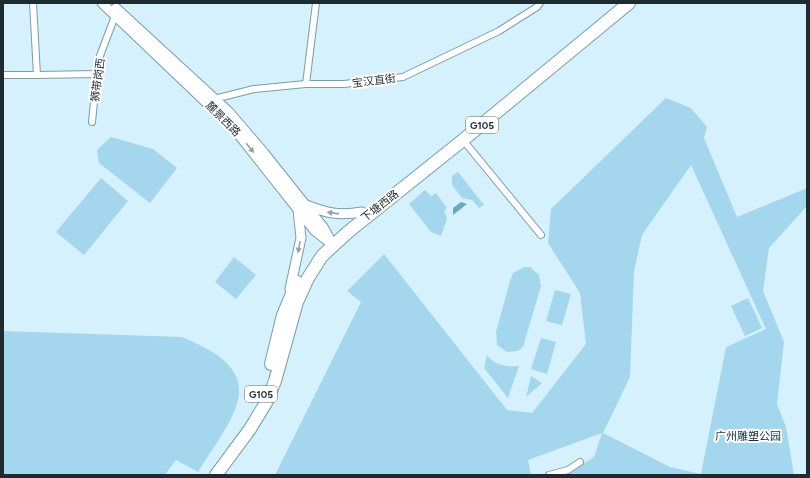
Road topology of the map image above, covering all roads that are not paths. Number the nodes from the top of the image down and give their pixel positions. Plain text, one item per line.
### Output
1 (33, 3) edge
2 (102, 3) edge
3 (111, 3) edge
4 (316, 3) edge
5 (540, 3) edge
6 (618, 3) edge
7 (629, 3) edge
8 (115, 16) junction
9 (97, 74) junction
10 (3, 75) edge
11 (37, 75) junction
12 (306, 84) junction
13 (214, 99) junction
14 (92, 122) dead end
15 (463, 140) junction
16 (301, 206) junction
17 (362, 212) junction
18 (541, 235) dead end
19 (329, 241) junction
20 (288, 301) junction
21 (580, 462) dead end
22 (208, 475) edge
23 (216, 475) edge
24 (549, 475) edge

1 - 11 street
2 - 8 street, 麓景西路
3 - 13 street, 麓景西路
4 - 12 street
5 - 12 street, 宝汉直街
6 - 17 highway, 下塘西路 / G105
7 - 15 highway, 下塘西路 / G105
8 - 9 street, 狮带岗西
8 -> 16 street, 麓景西路
9 - 11 street
9 - 14 street, 狮带岗西
10 - 11 street
12 - 13 street, 宝汉直街
13 - 16 street, 麓景西路
15 - 18 street
15 - 19 highway, 下塘西路 / G105
17 -> 16 street
16 - 19 street
16 -> 20 street
17 - 19 highway, 下塘西路 / G105
19 - 20 highway, 下塘西路 / G105
19 - 23 highway, 下塘西路 / G105
20 - 22 highway, 下塘西路 / G105
21 - 24 street

